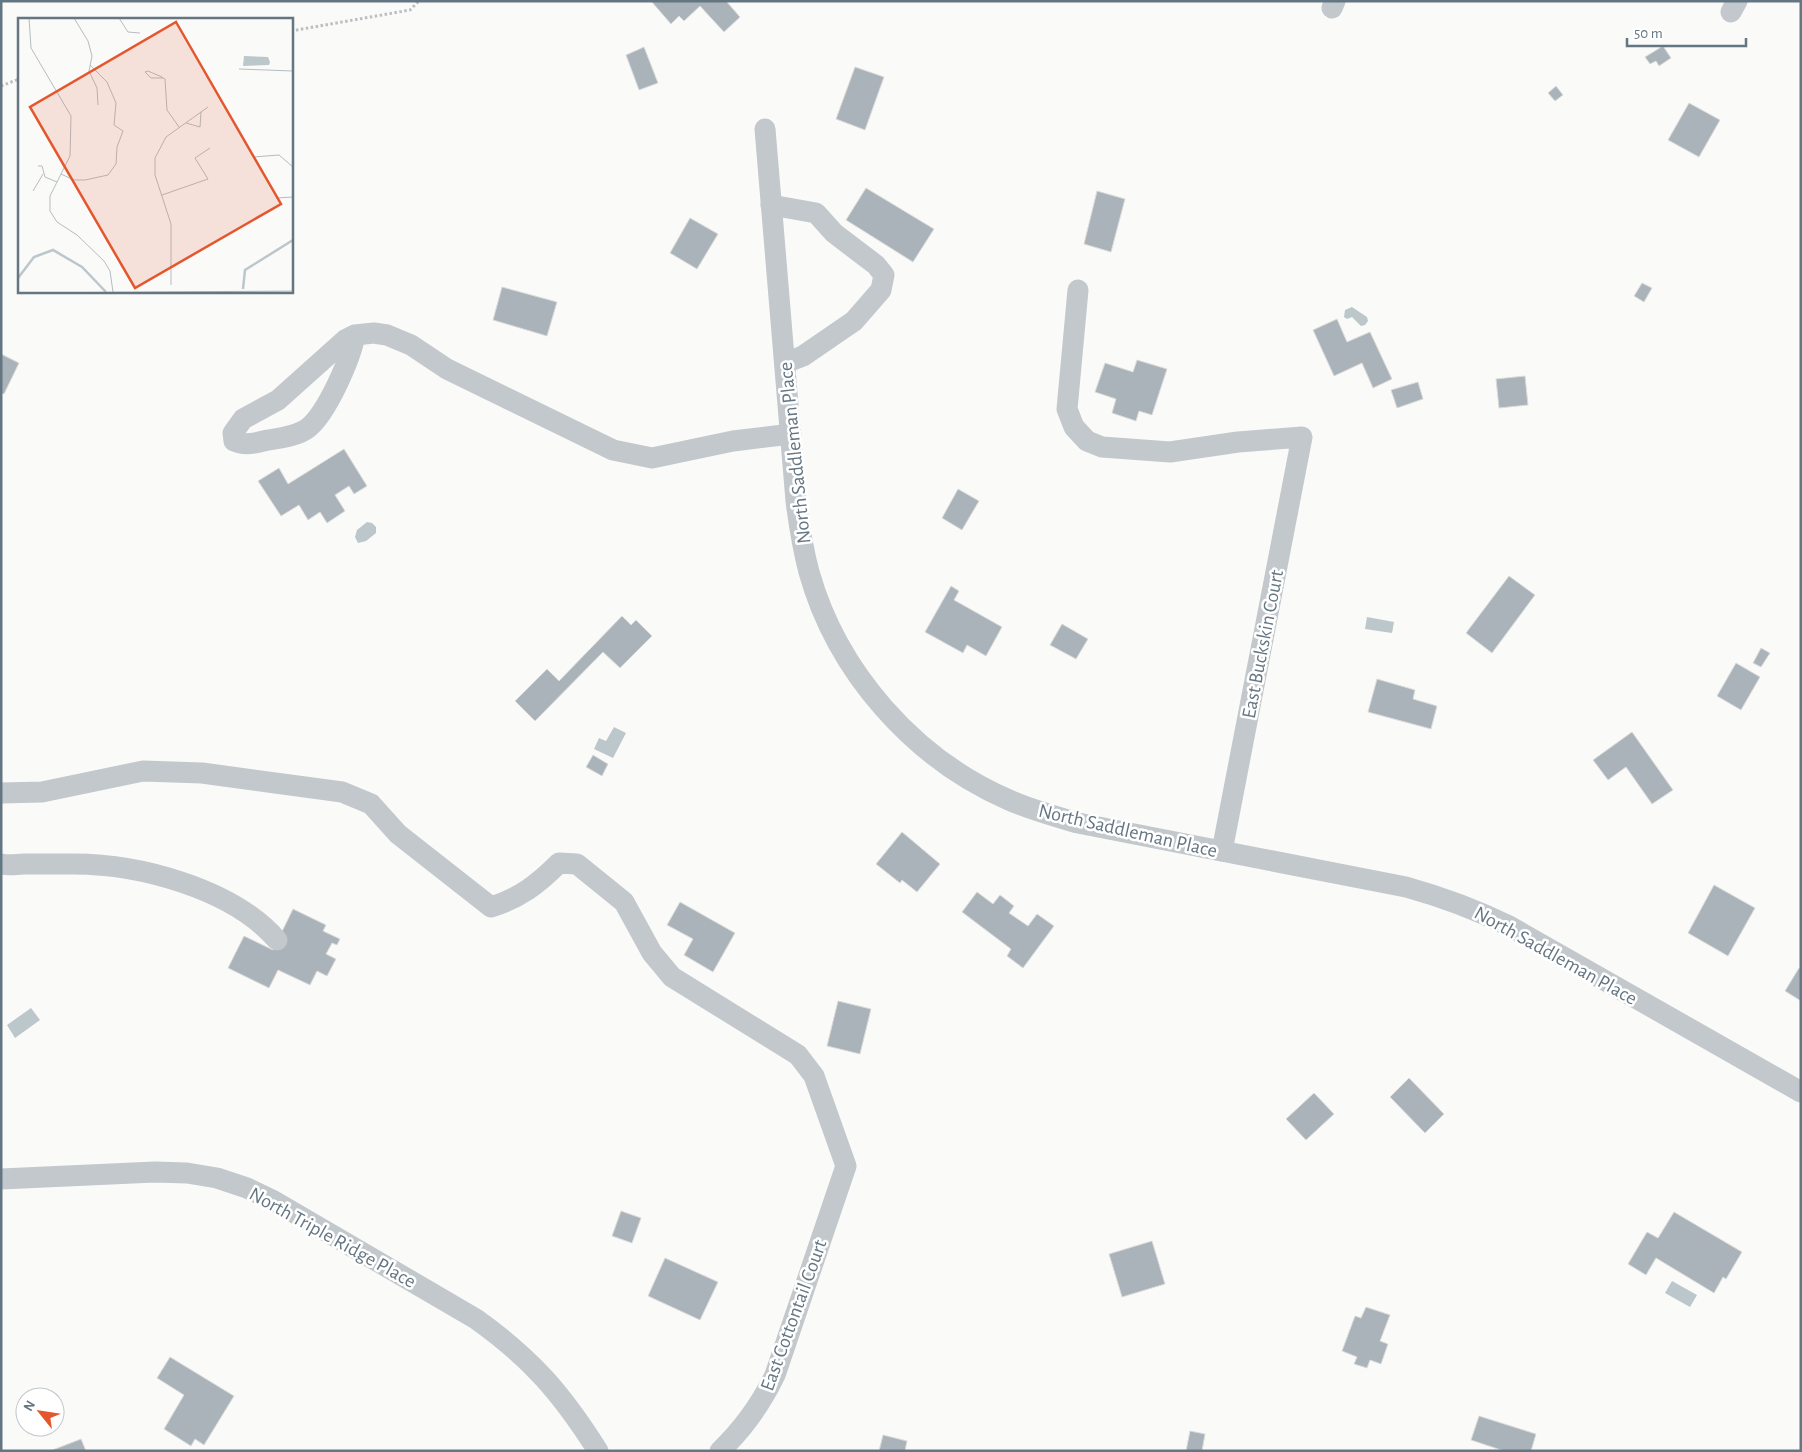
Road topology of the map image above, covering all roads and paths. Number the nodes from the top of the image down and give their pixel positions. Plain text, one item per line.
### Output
1 (419, 1) edge
2 (292, 31) edge
3 (18, 79) edge
4 (1, 86) edge
5 (765, 129) dead end
6 (771, 205) junction
7 (1078, 290) dead end
8 (355, 335) junction
9 (784, 363) junction
10 (790, 434) junction
11 (1, 793) edge
12 (1222, 851) junction
13 (1, 864) edge
14 (277, 940) dead end
15 (1801, 1092) edge
16 (1, 1179) edge
17 (598, 1451) edge
18 (720, 1451) edge

1 - 2 path
3 - 4 path
5 - 6 street, North Saddleman Place
6 - 9 street, North Saddleman Place
6 - 9 street
7 - 12 street, East Buckskin Court
8 - 8 street
8 - 10 street
9 - 10 street, North Saddleman Place
10 - 12 street, North Saddleman Place
11 - 18 street, East Cottontail Court
12 - 15 street, North Saddleman Place
13 - 14 street
16 - 17 street, North Triple Ridge Place

